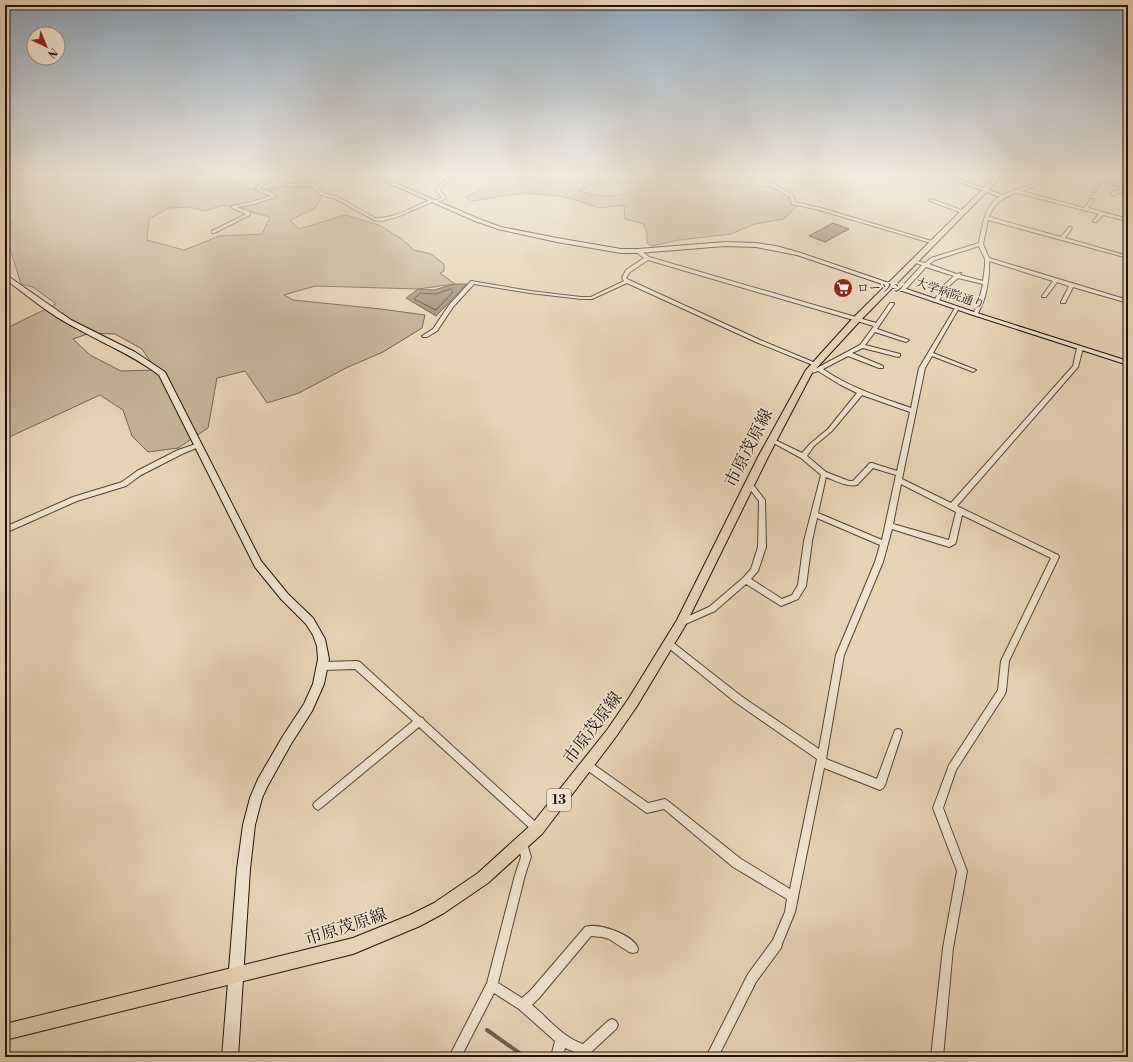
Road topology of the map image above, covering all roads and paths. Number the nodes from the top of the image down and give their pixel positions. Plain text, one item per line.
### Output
1 (230, 224) edge
2 (487, 224) edge
3 (872, 224) edge
4 (951, 224) edge
5 (985, 224) edge
6 (1006, 224) edge
7 (1070, 228) dead end
8 (213, 232) dead end
9 (1062, 239) junction
10 (933, 242) junction
11 (981, 244) junction
12 (638, 251) junction
13 (1128, 257) edge
14 (647, 258) junction
15 (987, 259) junction
16 (915, 261) junction
17 (925, 265) junction
18 (958, 275) junction
19 (5, 276) edge
20 (1056, 280) junction
21 (627, 281) junction
22 (984, 283) junction
23 (1072, 285) junction
24 (896, 288) junction
25 (1044, 296) dead end
26 (936, 301) junction
27 (1063, 302) dead end
28 (1128, 302) edge
29 (892, 304) dead end
30 (956, 308) junction
31 (975, 314) junction
32 (856, 320) junction
33 (876, 328) junction
34 (425, 336) dead end
35 (906, 340) dead end
36 (862, 346) junction
37 (1080, 348) junction
38 (849, 354) junction
39 (931, 354) junction
40 (898, 355) dead end
41 (1128, 363) edge
42 (814, 368) junction
43 (881, 368) dead end
44 (973, 370) dead end
45 (861, 392) junction
46 (913, 411) junction
47 (771, 440) junction
48 (198, 446) junction
49 (803, 456) junction
50 (824, 474) junction
51 (899, 477) junction
52 (749, 484) junction
53 (952, 506) junction
54 (960, 510) junction
55 (815, 514) junction
56 (889, 526) junction
57 (5, 530) edge
58 (884, 544) junction
59 (746, 580) junction
60 (681, 623) junction
61 (668, 643) junction
62 (323, 666) junction
63 (420, 721) junction
64 (898, 732) dead end
65 (821, 760) junction
66 (587, 765) junction
67 (318, 805) dead end
68 (537, 828) junction
69 (523, 843) junction
70 (793, 897) junction
71 (633, 948) dead end
72 (237, 975) junction
73 (492, 985) junction
74 (523, 1005) junction
75 (612, 1024) dead end
76 (5, 1032) edge
77 (561, 1038) junction
78 (230, 1057) edge
79 (455, 1057) edge
80 (556, 1057) edge
81 (712, 1057) edge
82 (937, 1057) edge

1 - 8 street
2 - 12 street, 大学病院通り
3 - 10 street
4 - 10 main road, 市原茂原線 / 13
5 - 11 street
6 - 9 street
7 - 9 street
9 - 13 street
10 - 16 main road, 市原茂原線 / 13
11 - 15 street
11 - 17 street
12 - 14 street
12 - 24 street, 大学病院通り
14 - 21 street
14 - 32 street
15 - 20 street
15 - 22 street
16 - 17 street
16 - 24 main road, 市原茂原線 / 13
17 - 18 street
17 - 24 street
18 - 22 street
18 - 26 street
19 - 48 street
20 - 23 street
20 - 25 street
21 - 34 street
21 - 42 street
22 - 31 street
23 - 27 street
23 - 28 street
24 - 26 street, 大学病院通り
24 - 32 main road, 市原茂原線 / 13
26 - 30 street, 大学病院通り
29 - 33 street
30 - 31 street, 大学病院通り
30 - 39 street
31 - 37 street, 大学病院通り
32 - 33 street
32 - 42 main road, 市原茂原線 / 13
33 - 35 street
33 - 36 street
36 - 38 street
36 - 40 street
37 - 41 street, 大学病院通り
37 - 53 street
38 - 42 street
38 - 43 street
39 - 44 street
39 - 46 street
42 - 45 street
42 - 47 main road, 市原茂原線 / 13
45 - 46 street
45 - 49 street
46 - 51 street
47 - 49 street
47 - 52 main road, 市原茂原線 / 13
48 - 57 street
48 - 62 street
49 - 50 street
50 - 51 street
50 - 55 street
51 - 53 street
51 - 56 street
52 - 59 street
52 - 60 main road, 市原茂原線 / 13
53 - 54 street
54 - 56 street
54 - 82 street
55 - 58 street
55 - 59 street
56 - 58 street
58 - 65 street
59 - 60 street
60 - 61 main road, 市原茂原線 / 13
61 - 65 street
61 - 66 main road, 市原茂原線 / 13
62 - 63 street
62 - 72 street
63 - 67 street
63 - 68 street
64 - 65 street
65 - 70 street
66 - 68 main road, 市原茂原線 / 13
66 - 70 street
68 - 69 main road, 市原茂原線 / 13
69 - 72 main road, 市原茂原線 / 13
69 - 73 street
70 - 81 street
71 - 74 street
72 - 76 main road, 市原茂原線 / 13
72 - 78 street
73 - 74 street
73 - 79 street
74 - 77 street
75 - 77 street
77 - 80 street

